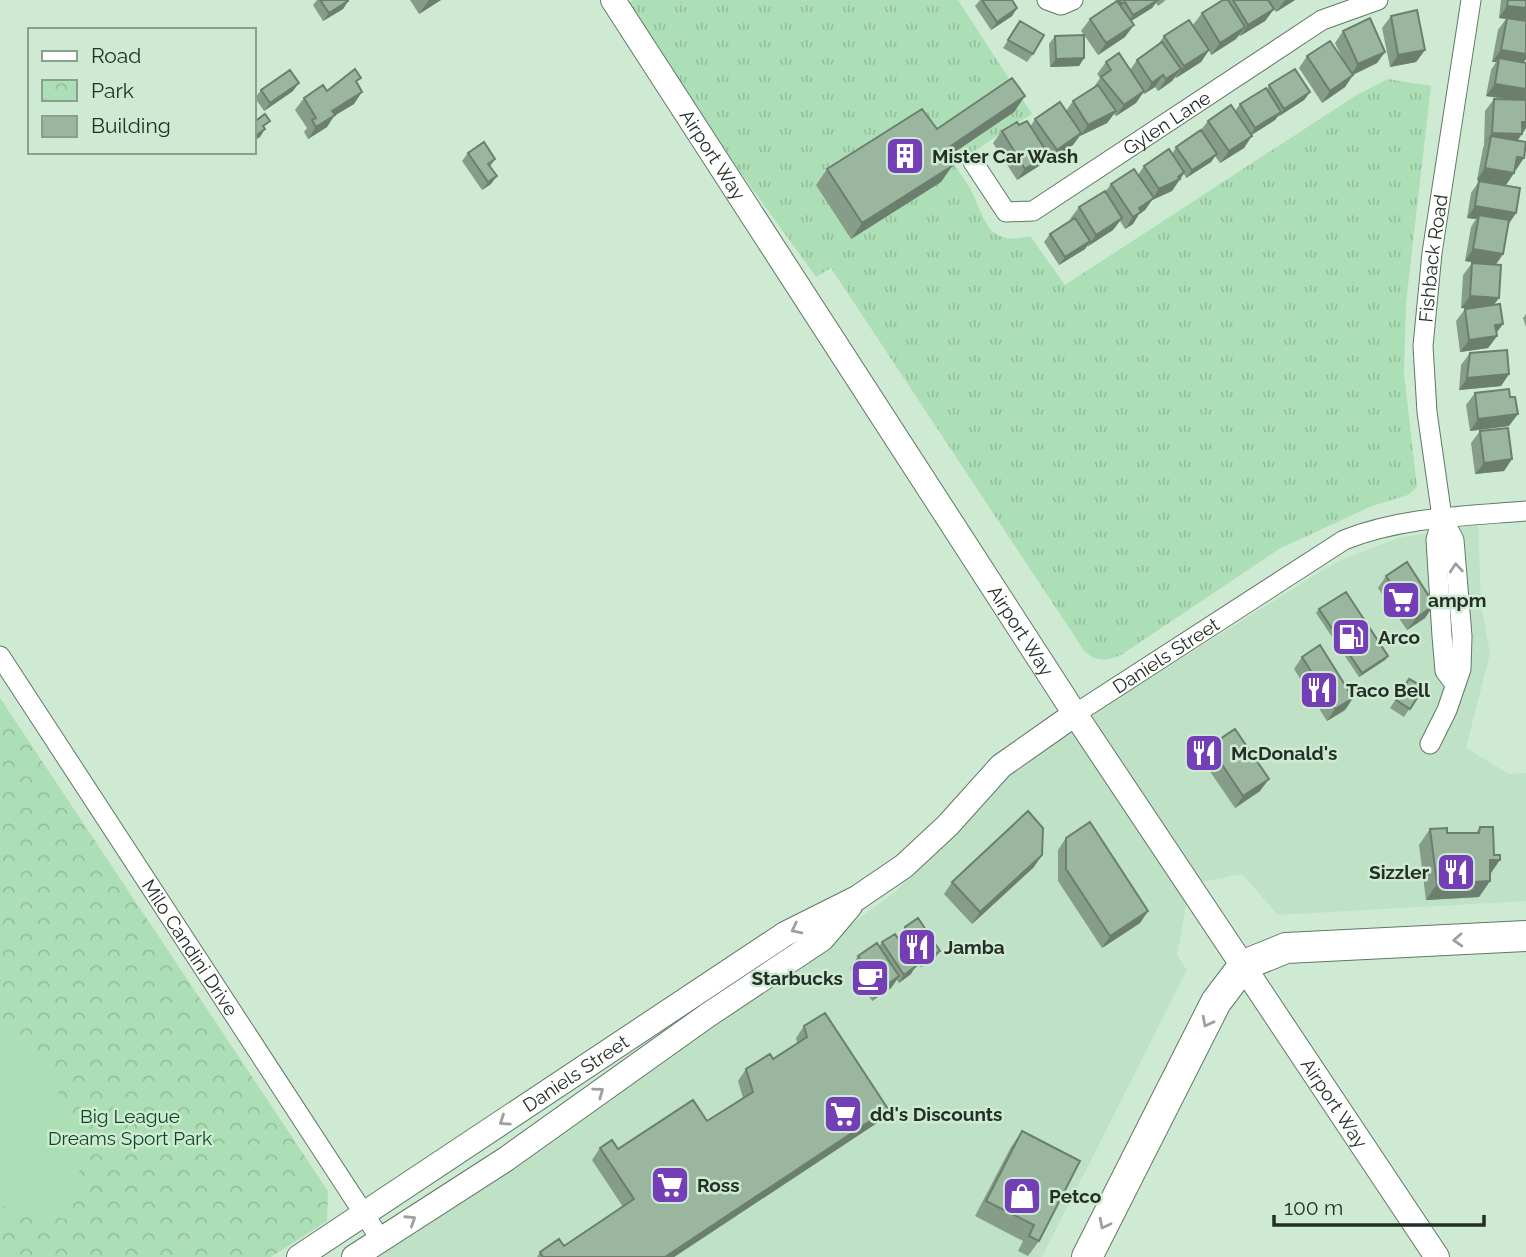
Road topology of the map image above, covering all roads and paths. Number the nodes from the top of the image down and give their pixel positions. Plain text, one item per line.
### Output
1 (614, 0) edge
2 (1047, 0) edge
3 (1073, 0) edge
4 (1378, 0) edge
5 (1471, 0) edge
6 (973, 162) dead end
7 (1526, 511) edge
8 (1442, 517) junction
9 (0, 656) edge
10 (1075, 714) junction
11 (1430, 744) dead end
12 (857, 898) junction
13 (1526, 936) edge
14 (1244, 965) junction
15 (366, 1213) junction
16 (381, 1240) junction
17 (299, 1257) edge
18 (354, 1257) edge
19 (1087, 1257) edge
20 (1437, 1257) edge

1 - 10 main road, Airport Way
2 - 3 street
4 - 6 street, Gylen Lane
5 - 8 street, Fishback Road
7 - 8 street, Daniels Street
8 - 10 street, Daniels Street
8 - 11 street, Fishback Road
9 - 15 street, Milo Candini Drive
10 - 12 main road, Daniels Street
10 - 14 main road, Airport Way
12 -> 15 main road, Daniels Street
16 -> 12 main road, Daniels Street
13 -> 14 highway
14 -> 19 highway
14 - 20 main road, Airport Way
15 - 16 street, Milo Candini Drive
15 - 17 main road, Daniels Street
16 - 18 main road, Daniels Street

